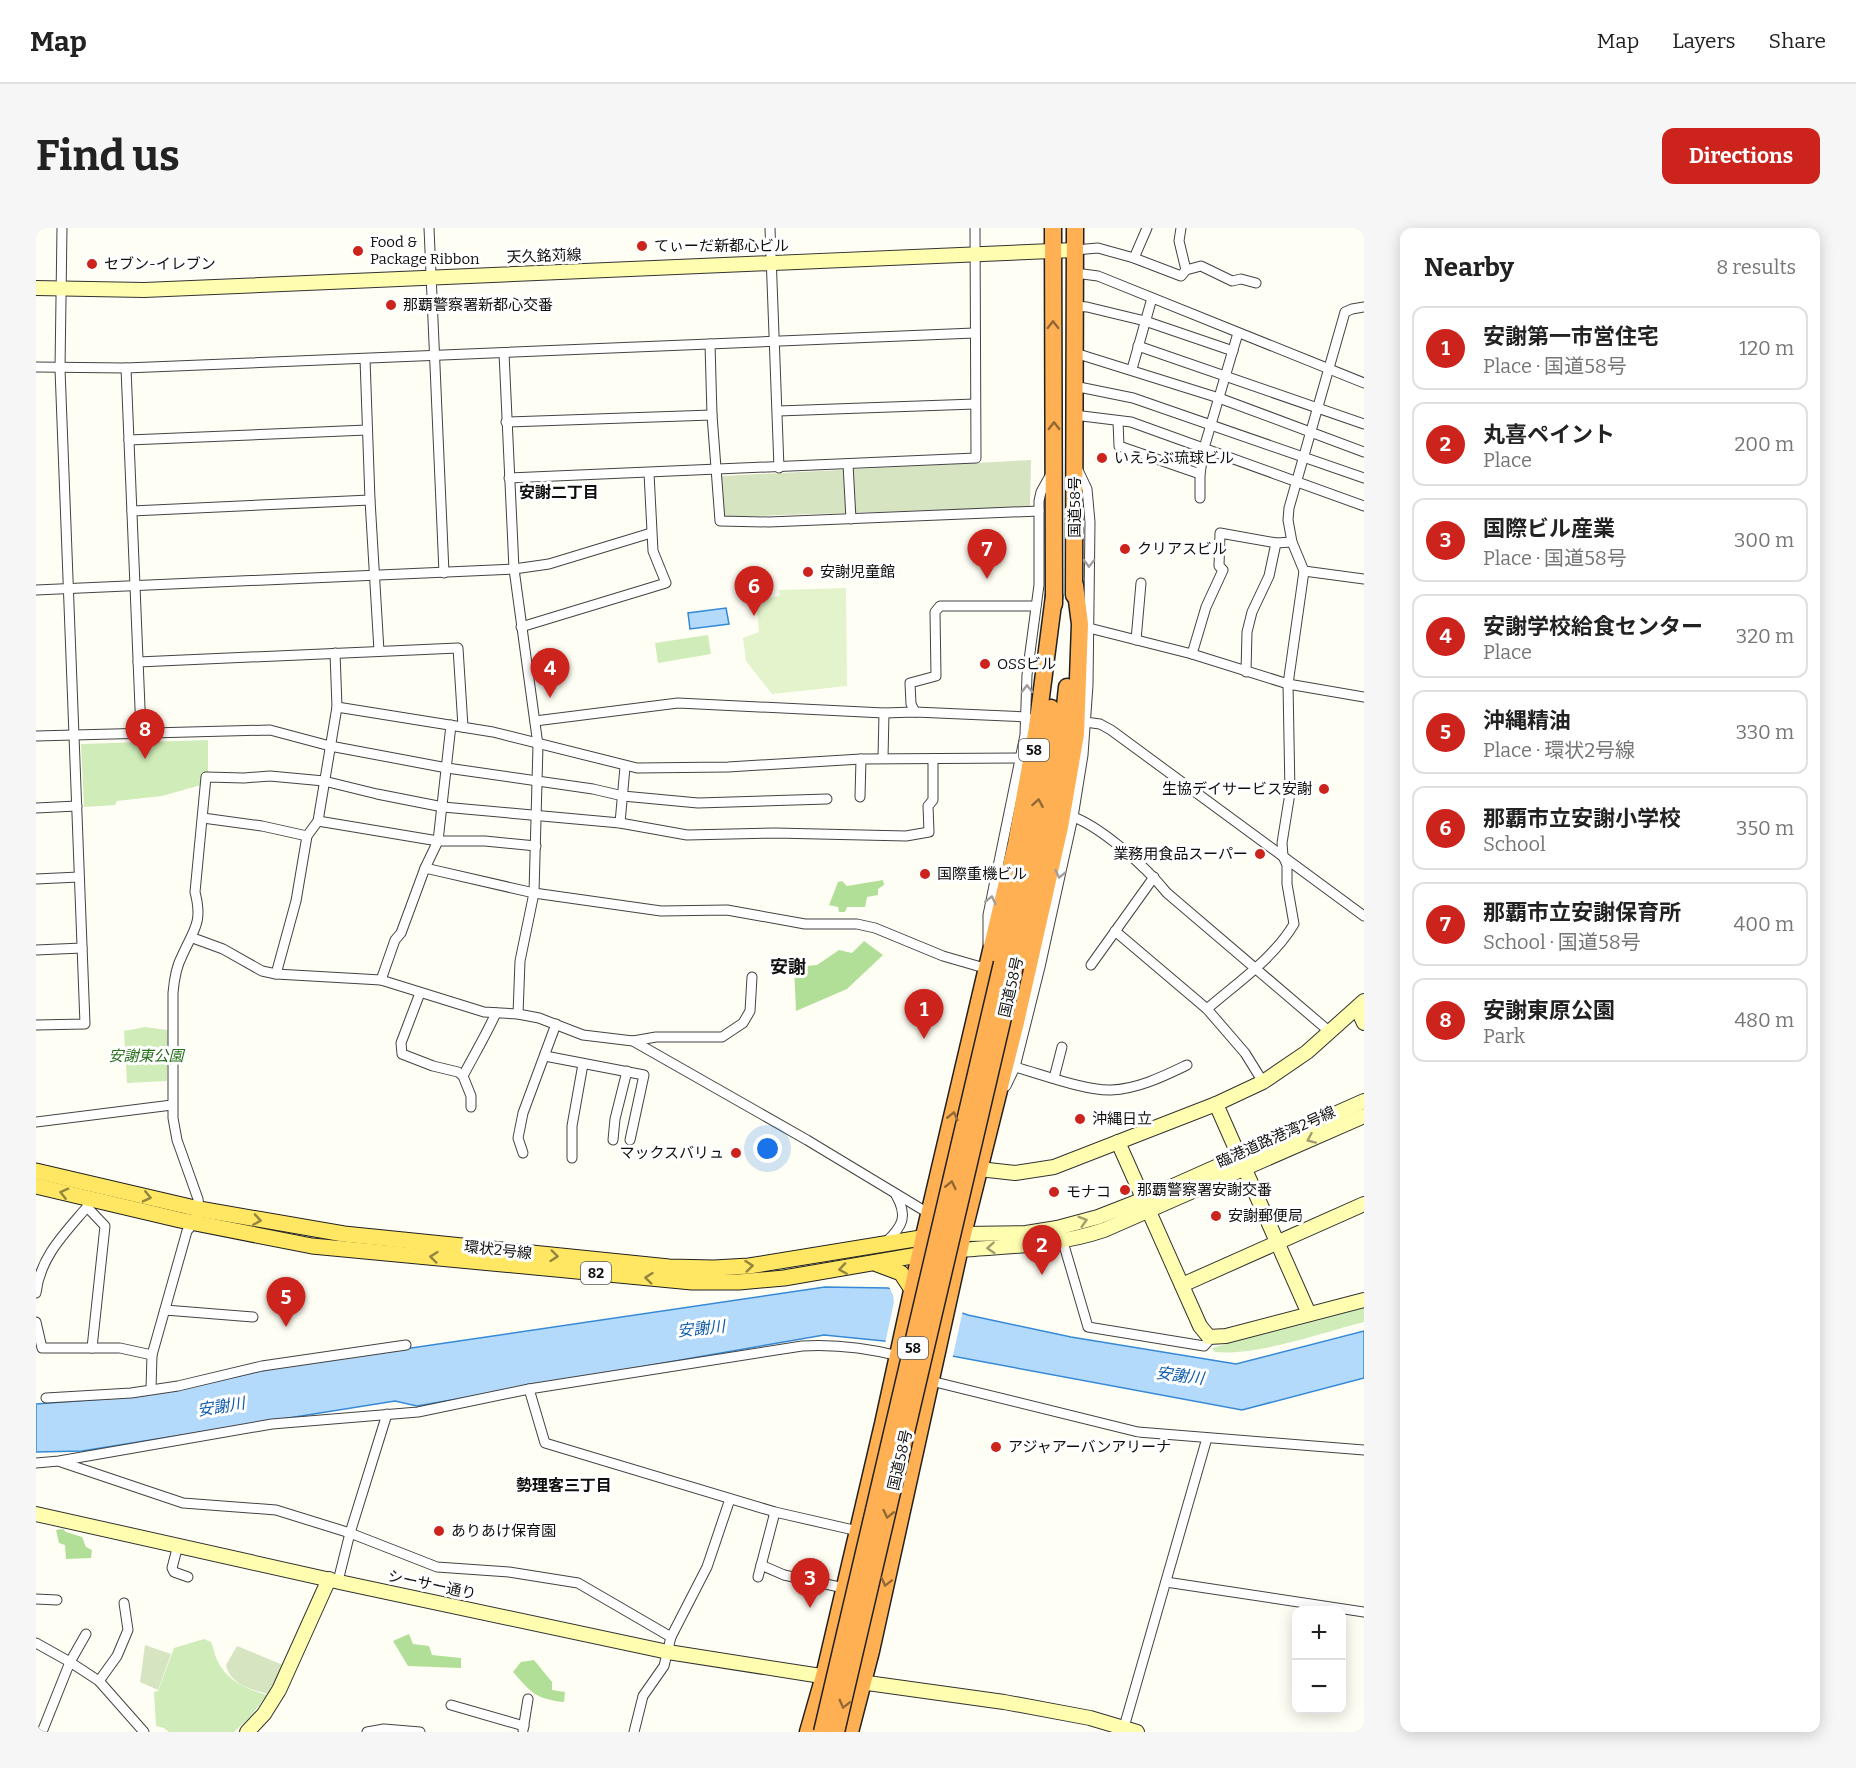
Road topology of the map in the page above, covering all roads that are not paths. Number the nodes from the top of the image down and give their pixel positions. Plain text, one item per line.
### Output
1 (62, 228) edge
2 (429, 228) edge
3 (770, 228) edge
4 (975, 228) edge
5 (1053, 228) edge
6 (1075, 228) edge
7 (1147, 228) edge
8 (1181, 228) edge
9 (1075, 250) junction
10 (1053, 251) junction
11 (975, 254) junction
12 (1134, 258) junction
13 (772, 263) junction
14 (1186, 270) junction
15 (1075, 273) junction
16 (431, 277) junction
17 (1256, 284) dead end
18 (36, 288) edge
19 (60, 290) junction
20 (1152, 298) junction
21 (1075, 306) junction
22 (1364, 307) edge
23 (1145, 321) junction
24 (974, 333) junction
25 (1238, 333) junction
26 (775, 341) junction
27 (710, 344) junction
28 (1138, 346) junction
29 (1233, 351) junction
30 (1075, 352) junction
31 (504, 353) junction
32 (434, 356) junction
33 (365, 359) junction
34 (36, 367) edge
35 (126, 368) junction
36 (60, 369) junction
37 (1132, 369) junction
38 (1330, 369) junction
39 (1225, 376) junction
40 (1364, 383) edge
41 (1074, 386) junction
42 (1219, 398) junction
43 (975, 404) junction
44 (1318, 408) junction
45 (778, 411) junction
46 (712, 415) junction
47 (1074, 415) junction
48 (1118, 421) junction
49 (506, 422) junction
50 (1364, 424) edge
51 (1211, 426) junction
52 (367, 430) junction
53 (1310, 434) junction
54 (129, 440) junction
55 (1204, 448) junction
56 (1364, 452) edge
57 (1303, 458) junction
58 (848, 464) junction
59 (1075, 465) junction
60 (779, 468) junction
61 (1054, 469) junction
62 (716, 470) junction
63 (649, 473) junction
64 (1200, 474) junction
65 (509, 478) junction
66 (1364, 478) edge
67 (1295, 482) junction
68 (1200, 498) dead end
69 (370, 500) junction
70 (1364, 506) edge
71 (132, 511) junction
72 (1039, 512) junction
73 (851, 519) junction
74 (651, 533) junction
75 (1292, 542) junction
76 (1276, 543) junction
77 (514, 569) junction
78 (1304, 571) junction
79 (444, 573) junction
80 (374, 576) junction
81 (1364, 579) edge
82 (1141, 583) dead end
83 (1075, 585) junction
84 (135, 586) junction
85 (68, 589) junction
86 (36, 591) edge
87 (1036, 606) junction
88 (521, 627) junction
89 (1089, 628) junction
90 (1136, 640) junction
91 (379, 651) junction
92 (335, 653) junction
93 (1192, 654) junction
94 (138, 662) junction
95 (1246, 672) junction
96 (1288, 684) junction
97 (1364, 697) edge
98 (337, 707) junction
99 (915, 712) junction
100 (884, 713) junction
101 (1027, 717) junction
102 (535, 721) junction
103 (1085, 722) junction
104 (452, 725) junction
105 (463, 727) junction
106 (141, 732) junction
107 (74, 735) junction
108 (36, 736) edge
109 (538, 744) junction
110 (330, 746) junction
111 (883, 758) junction
112 (1022, 758) junction
113 (861, 759) junction
114 (933, 759) junction
115 (625, 767) junction
116 (447, 768) junction
117 (324, 781) junction
118 (539, 781) junction
119 (623, 796) junction
120 (860, 797) dead end
121 (827, 799) dead end
122 (77, 806) junction
123 (443, 807) junction
124 (36, 808) edge
125 (537, 815) junction
126 (1071, 816) junction
127 (203, 818) junction
128 (318, 821) junction
129 (620, 823) junction
130 (307, 836) junction
131 (438, 842) junction
132 (536, 846) junction
133 (1282, 856) junction
134 (425, 868) junction
135 (79, 877) junction
136 (1154, 877) junction
137 (36, 879) edge
138 (534, 893) junction
139 (1364, 916) edge
140 (1115, 931) junction
141 (193, 938) junction
142 (82, 948) junction
143 (36, 950) edge
144 (999, 964) junction
145 (1091, 964) dead end
146 (1256, 969) junction
147 (276, 974) junction
148 (752, 977) dead end
149 (381, 980) junction
150 (420, 993) junction
151 (1360, 1004) edge
152 (1207, 1009) junction
153 (496, 1013) junction
154 (518, 1014) junction
155 (1364, 1023) edge
156 (556, 1024) junction
157 (36, 1025) edge
158 (1330, 1032) junction
159 (633, 1041) junction
160 (1062, 1047) dead end
161 (545, 1056) junction
162 (583, 1064) junction
163 (1187, 1065) dead end
164 (1016, 1067) junction
165 (627, 1071) junction
166 (463, 1076) junction
167 (1054, 1078) junction
168 (1263, 1082) junction
169 (1364, 1101) edge
170 (1215, 1104) junction
171 (172, 1105) junction
172 (471, 1107) dead end
173 (994, 1107) junction
174 (1364, 1116) edge
175 (36, 1122) edge
176 (613, 1140) dead end
177 (630, 1140) dead end
178 (1118, 1142) junction
179 (523, 1153) dead end
180 (572, 1158) dead end
181 (1241, 1163) junction
182 (979, 1169) junction
183 (36, 1171) edge
184 (36, 1186) edge
185 (896, 1194) junction
186 (91, 1197) junction
187 (1364, 1204) edge
188 (1146, 1205) junction
189 (930, 1214) junction
190 (197, 1216) junction
191 (924, 1236) junction
192 (961, 1242) junction
193 (1063, 1242) junction
194 (1278, 1243) junction
195 (884, 1244) junction
196 (921, 1254) junction
197 (875, 1264) junction
198 (1182, 1285) junction
199 (913, 1292) junction
200 (36, 1293) edge
201 (1364, 1300) edge
202 (165, 1310) junction
203 (1309, 1314) junction
204 (253, 1317) dead end
205 (36, 1322) edge
206 (1212, 1337) junction
207 (406, 1345) dead end
208 (92, 1348) junction
209 (900, 1352) junction
210 (152, 1355) junction
211 (932, 1381) junction
212 (151, 1389) junction
213 (529, 1389) junction
214 (46, 1398) dead end
215 (387, 1414) junction
216 (1207, 1438) junction
217 (1364, 1450) edge
218 (59, 1461) junction
219 (36, 1463) edge
220 (730, 1499) junction
221 (775, 1512) junction
222 (36, 1514) edge
223 (858, 1532) junction
224 (350, 1533) junction
225 (178, 1545) junction
226 (761, 1565) junction
227 (758, 1576) dead end
228 (188, 1577) dead end
229 (333, 1580) junction
230 (1166, 1582) junction
231 (844, 1588) junction
232 (36, 1599) edge
233 (57, 1600) dead end
234 (124, 1603) dead end
235 (1364, 1612) edge
236 (86, 1634) dead end
237 (670, 1637) junction
238 (36, 1643) edge
239 (668, 1652) junction
240 (70, 1662) junction
241 (824, 1676) junction
242 (99, 1681) junction
243 (863, 1683) junction
244 (528, 1699) dead end
245 (451, 1705) dead end
246 (36, 1714) edge
247 (47, 1718) junction
248 (524, 1729) edge
249 (1130, 1730) edge
250 (42, 1732) edge
251 (144, 1732) edge
252 (247, 1732) edge
253 (367, 1732) edge
254 (420, 1732) edge
255 (634, 1732) edge
256 (808, 1732) edge
257 (822, 1732) edge
258 (836, 1732) edge
259 (850, 1732) edge

1 - 19 street
2 - 16 street
3 - 13 street
4 - 11 street
5 - 10 highway, 国道58号 / 58
6 - 9 highway, 国道58号 / 58
7 - 12 street
8 - 14 street
9 - 10 street, 天久銘苅線
9 - 12 street
9 - 15 highway, 国道58号 / 58
10 - 11 street, 天久銘苅線
61 -> 10 highway, 国道58号 / 58
11 - 13 street, 天久銘苅線
11 - 24 street
12 - 14 street
13 - 16 street, 天久銘苅線
13 - 26 street
14 - 17 street
15 - 20 street
15 - 21 highway, 国道58号 / 58
16 - 19 street, 天久銘苅線
16 - 32 street
18 - 19 street, 天久銘苅線
19 - 36 street
20 - 23 street
20 - 25 street
21 - 23 street
21 - 30 highway, 国道58号 / 58
22 - 38 street
23 - 28 street
23 - 29 street
24 - 26 street
24 - 43 street
25 - 29 street
25 - 38 street
26 - 27 street
26 - 45 street
27 - 31 street
27 - 46 street
28 - 37 street
28 - 39 street
29 - 39 street
30 - 37 street
30 - 41 highway, 国道58号 / 58
31 - 32 street
31 - 49 street
32 - 33 street
32 - 79 street
33 - 35 street
33 - 52 street
34 - 36 street
35 - 36 street
35 - 54 street
36 - 85 street
37 - 42 street
38 - 40 street
38 - 44 street
39 - 42 street
39 - 44 street
41 - 47 highway, 国道58号 / 58
41 - 51 street
42 - 51 street
42 - 53 street
43 - 45 street
43 - 58 street
44 - 50 street
44 - 53 street
45 - 60 street
46 - 49 street
46 - 62 street
47 - 48 street
47 - 59 highway, 国道58号 / 58
48 - 55 street
48 - 64 street
49 - 65 street
51 - 55 street
51 - 57 street
52 - 54 street
52 - 69 street
53 - 56 street
53 - 57 street
54 - 71 street
55 - 64 street
55 - 67 street
57 - 66 street
57 - 67 street
58 - 60 street
58 - 73 street
59 - 83 highway, 国道58号 / 58
59 -> 89 street
60 - 62 street
61 - 72 street
144 -> 61 highway, 国道58号 / 58
62 - 63 street
62 - 73 street
63 - 65 street
63 - 74 street
64 - 68 street
65 - 77 street
67 - 70 street
67 - 75 street
69 - 71 street
69 - 80 street
71 - 84 street
72 - 73 street
72 - 87 street
74 - 77 street
74 - 88 street
75 - 76 street
75 - 78 street
76 - 93 street
76 - 95 street
77 - 79 street
77 - 88 street
78 - 81 street
78 - 96 street
79 - 80 street
80 - 84 street
80 - 91 street
82 - 90 street
83 - 144 highway, 国道58号 / 58
83 - 173 highway, 58
84 - 85 street
84 - 94 street
85 - 86 street
85 - 107 street
87 - 99 street
101 -> 87 street
88 - 102 street
89 - 90 street
89 - 103 street
90 - 93 street
91 - 92 street
91 - 105 street
92 - 94 street
92 - 98 street
93 - 95 street
94 - 106 street
95 - 96 street
96 - 97 street
96 - 133 street
98 - 104 street
98 - 110 street
99 - 100 street
99 - 101 street
100 - 102 street
100 - 111 street
101 - 112 street
102 - 109 street
103 - 126 street
103 - 133 street
104 - 105 street
104 - 116 street
105 - 109 street
106 - 107 street
106 - 110 street
107 - 108 street
107 - 122 street
109 - 115 street
109 - 118 street
110 - 116 street
110 - 117 street
111 - 113 street
111 - 114 street
112 - 114 street
144 -> 112 street
113 - 115 street
113 - 120 street
114 - 129 street
115 - 119 street
116 - 118 street
116 - 123 street
117 - 123 street
117 - 127 street
117 - 128 street
118 - 119 street
118 - 125 street
119 - 121 street
119 - 129 street
122 - 124 street
122 - 135 street
123 - 125 street
123 - 131 street
125 - 129 street
125 - 132 street
126 - 136 street
126 -> 164 street
127 - 130 street
127 - 141 street
128 - 130 street
128 - 131 street
130 - 147 street
131 - 132 street
131 - 134 street
132 - 138 street
133 - 139 street
133 - 146 street
134 - 138 street
134 - 149 street
135 - 137 street
135 - 142 street
136 - 140 street
136 - 146 street
138 - 144 street
138 - 154 street
140 - 145 street
140 - 152 street
141 - 147 street
141 - 171 street
142 - 143 street
142 - 157 street
189 -> 144 highway, 58
257 -> 144 highway, 国道58号 / 58, bridge
144 -> 258 highway, 国道58号 / 58, bridge
146 - 152 street
146 - 158 street
147 - 149 street
148 - 159 street
149 - 150 street
150 - 153 street
150 - 166 street
151 - 155 street
151 - 158 street
152 - 168 street
153 - 154 street
153 - 166 street
154 - 156 street
156 - 159 street
156 - 161 street
158 - 168 street
159 - 185 street
160 - 167 street
161 - 162 street
161 - 179 street
162 - 165 street
162 - 180 street
163 - 167 street
164 - 167 street
164 - 173 street
165 - 176 street
165 - 177 street
166 - 172 street
168 - 170 street
169 - 181 street, 臨港道路港湾2号線
170 - 178 street
170 - 181 street
171 - 175 street
171 - 190 street
173 - 182 highway, 58
174 -> 181 street, 臨港道路港湾2号線
178 - 182 street
178 - 188 street
181 - 188 street, 臨港道路港湾2号線
181 - 194 street
182 - 192 highway, 58
183 - 186 main road, 環状2号線 / 82
186 -> 184 main road, 環状2号線 / 82
185 - 189 street
185 - 195 street
186 - 190 main road, 環状2号線 / 82
186 - 200 street
186 - 208 street
187 - 194 street
192 -> 188 street, 臨港道路港湾2号線
188 - 193 street, 臨港道路港湾2号線
188 - 198 street
189 - 191 highway, 58
189 - 192 street
190 -> 195 main road, 環状2号線 / 82
197 -> 190 main road, 環状2号線 / 82
190 - 202 street
191 - 192 main road, 環状2号線 / 82
191 - 195 main road, 環状2号線 / 82
191 - 196 highway, 58
193 -> 192 street, 臨港道路港湾2号線
192 - 196 main road, 環状2号線 / 82
192 - 211 highway, 58
193 - 206 street
194 - 198 street
194 - 203 street
196 - 197 main road, 環状2号線 / 82
196 - 199 highway, 58
197 - 199 main road
198 - 206 street
199 - 209 highway, 58
201 - 203 street
202 - 204 street
202 - 210 street
203 - 206 street
205 - 208 street
207 - 212 street
208 - 210 street
209 - 213 street
209 - 223 highway, 58
210 - 212 street
211 - 216 street
211 -> 243 highway, 58
212 - 214 street
213 - 215 street
213 - 220 street
215 - 218 street
215 - 224 street
216 - 217 street
216 - 230 street
218 - 219 street
218 - 224 street
220 - 221 street
220 - 237 street
221 - 223 street
221 - 226 street
222 - 225 street, シーサー通り
223 - 231 highway, 58
224 - 229 street
224 - 237 street
225 - 228 street
225 - 229 street, シーサー通り
226 - 227 street
226 - 231 street
229 - 239 street, シーサー通り
229 - 252 street
230 - 235 street
230 - 249 street
231 - 241 highway, 58
232 - 233 street
234 - 242 street
236 - 240 street
237 - 239 street
238 - 240 street
239 - 241 street, シーサー通り
239 - 255 street
240 - 242 street
240 - 247 street
241 - 243 street, シーサー通り
241 - 256 highway, 58
242 - 251 street
243 - 249 street, シーサー通り
243 - 259 highway, 58
244 - 248 street
245 - 248 street
246 - 247 street
247 - 250 street
253 - 254 street

